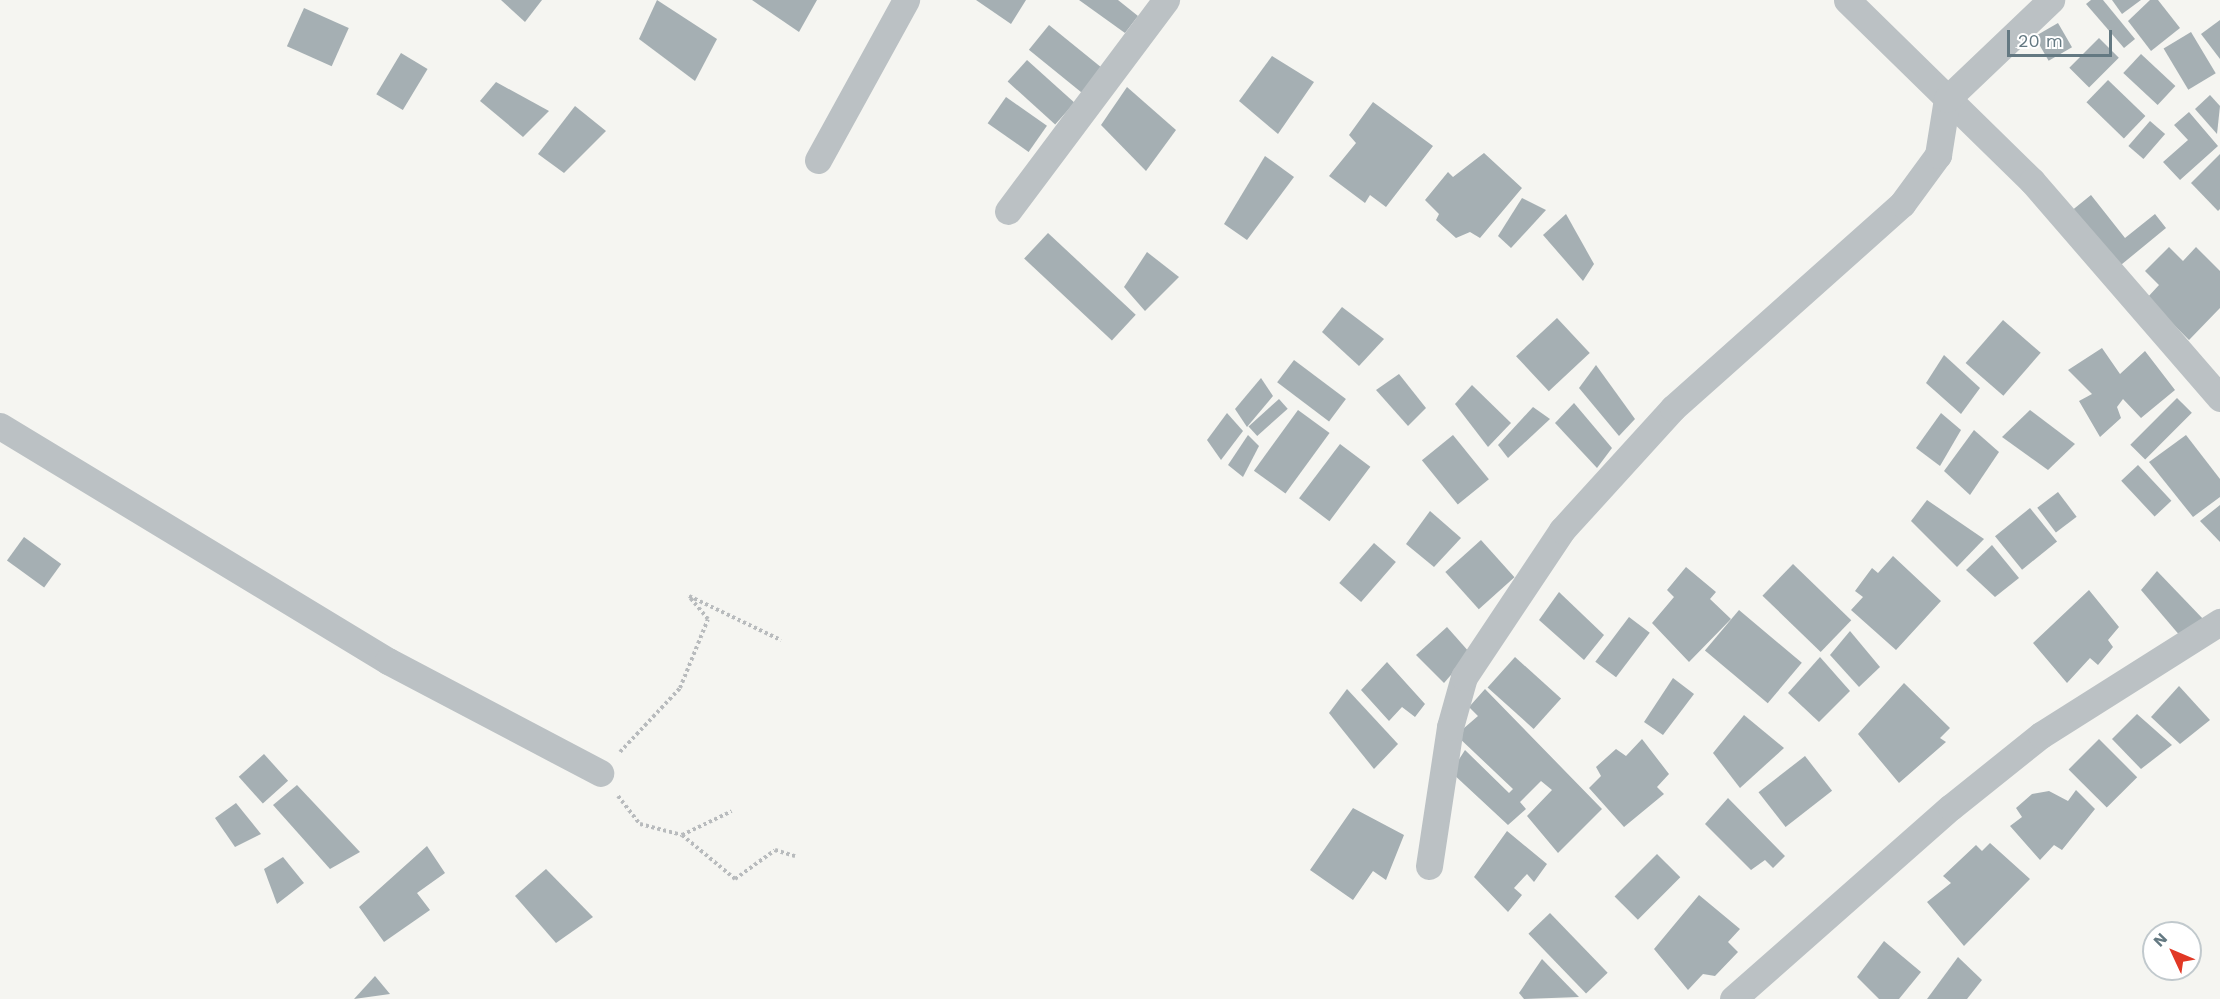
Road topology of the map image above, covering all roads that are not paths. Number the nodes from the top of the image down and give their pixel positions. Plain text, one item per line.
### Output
1 (906, 0) edge
2 (1167, 0) edge
3 (1847, 0) edge
4 (2051, 0) edge
5 (1947, 99) junction
6 (818, 160) dead end
7 (1008, 210) dead end
8 (2220, 398) edge
9 (0, 426) edge
10 (2220, 622) edge
11 (600, 773) road end
12 (1429, 866) dead end
13 (1733, 999) edge

1 - 6 street
2 - 7 street
3 - 5 street
4 - 5 street
5 - 8 street
5 - 12 street
9 - 11 street
10 - 13 street

